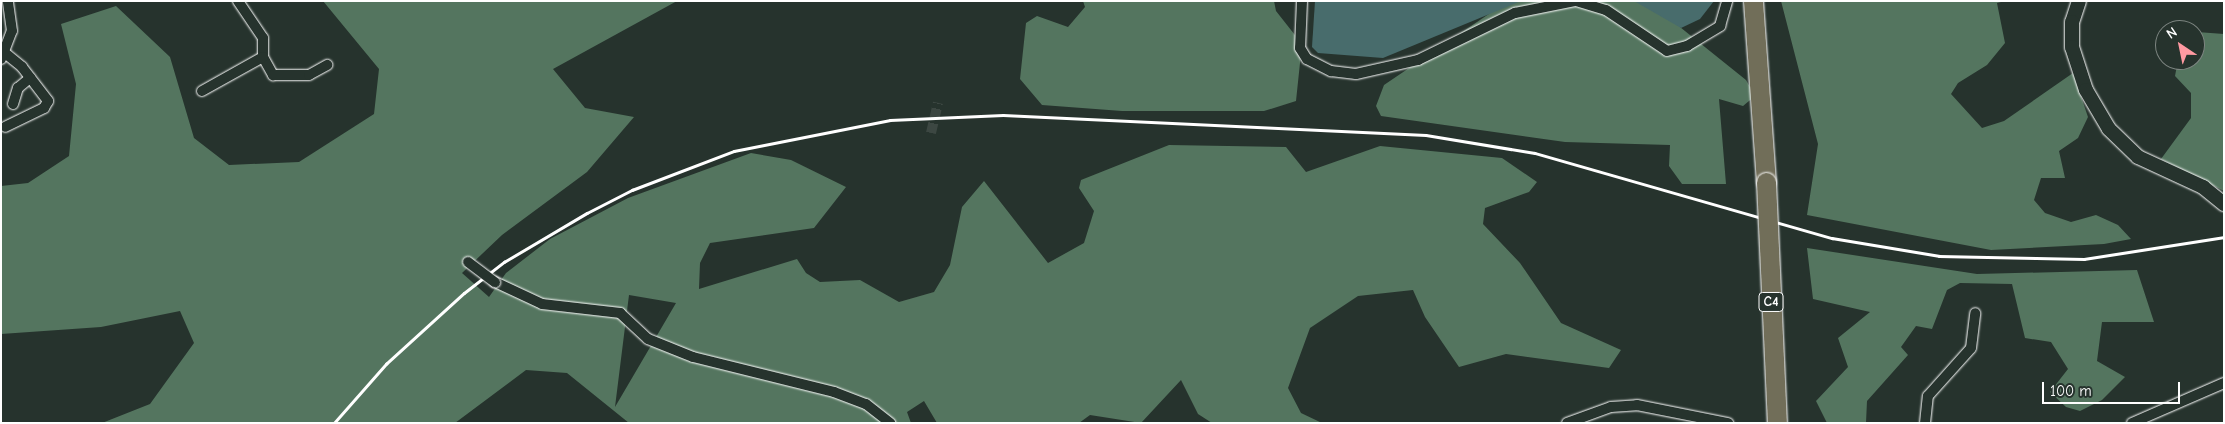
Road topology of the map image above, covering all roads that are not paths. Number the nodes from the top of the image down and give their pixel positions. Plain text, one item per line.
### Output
1 (8, 1) edge
2 (238, 1) edge
3 (1302, 1) edge
4 (1576, 1) edge
5 (1727, 1) edge
6 (1753, 1) edge
7 (2079, 1) edge
8 (3, 56) edge
9 (263, 57) junction
10 (327, 65) dead end
11 (30, 78) junction
12 (202, 91) dead end
13 (13, 104) dead end
14 (6, 128) dead end
15 (2224, 204) edge
16 (468, 262) dead end
17 (1975, 313) dead end
18 (2224, 383) edge
19 (890, 423) edge
20 (1567, 423) edge
21 (1728, 423) edge
22 (1777, 423) edge
23 (1925, 423) edge
24 (2132, 423) edge

1 - 8 street
2 - 9 street
3 - 4 street
4 - 5 street
6 - 22 highway, C4, bridge
7 - 15 street
8 - 11 street
9 - 10 street
9 - 12 street
11 - 13 street
11 - 14 street
16 - 19 street, bridge
17 - 23 street
18 - 24 street
20 - 21 street

